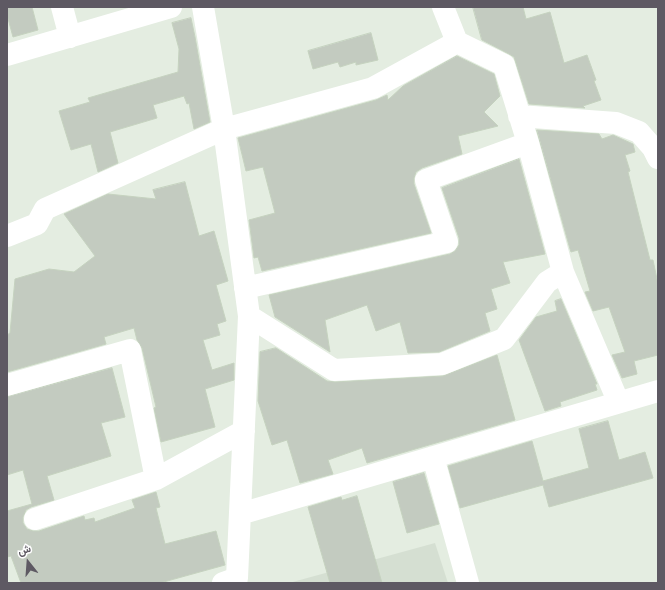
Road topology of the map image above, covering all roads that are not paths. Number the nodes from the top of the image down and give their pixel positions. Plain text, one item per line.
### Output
1 (62, 7) edge
2 (171, 7) edge
3 (203, 7) edge
4 (444, 7) edge
5 (70, 37) junction
6 (457, 42) junction
7 (7, 55) edge
8 (519, 116) junction
9 (224, 129) junction
10 (528, 143) junction
11 (658, 158) edge
12 (7, 236) edge
13 (563, 272) junction
14 (245, 288) junction
15 (249, 316) junction
16 (7, 385) edge
17 (658, 391) edge
18 (618, 401) junction
19 (244, 432) junction
20 (433, 457) junction
21 (156, 479) junction
22 (240, 514) junction
23 (35, 519) dead end
24 (223, 583) edge
25 (468, 583) edge

1 - 5 street
2 - 5 street
3 - 9 street
4 - 6 street
5 - 7 street
6 - 8 street
6 - 9 street
8 - 10 street
8 - 11 street
9 - 12 street
9 - 14 street
10 - 13 street
10 - 14 street
13 - 15 street
13 - 18 street
14 - 15 street
15 - 19 street
16 - 21 street
17 - 18 street
18 - 20 street
19 - 21 street
19 - 22 street
20 - 22 street
20 - 25 street
21 - 23 street
22 - 24 street

